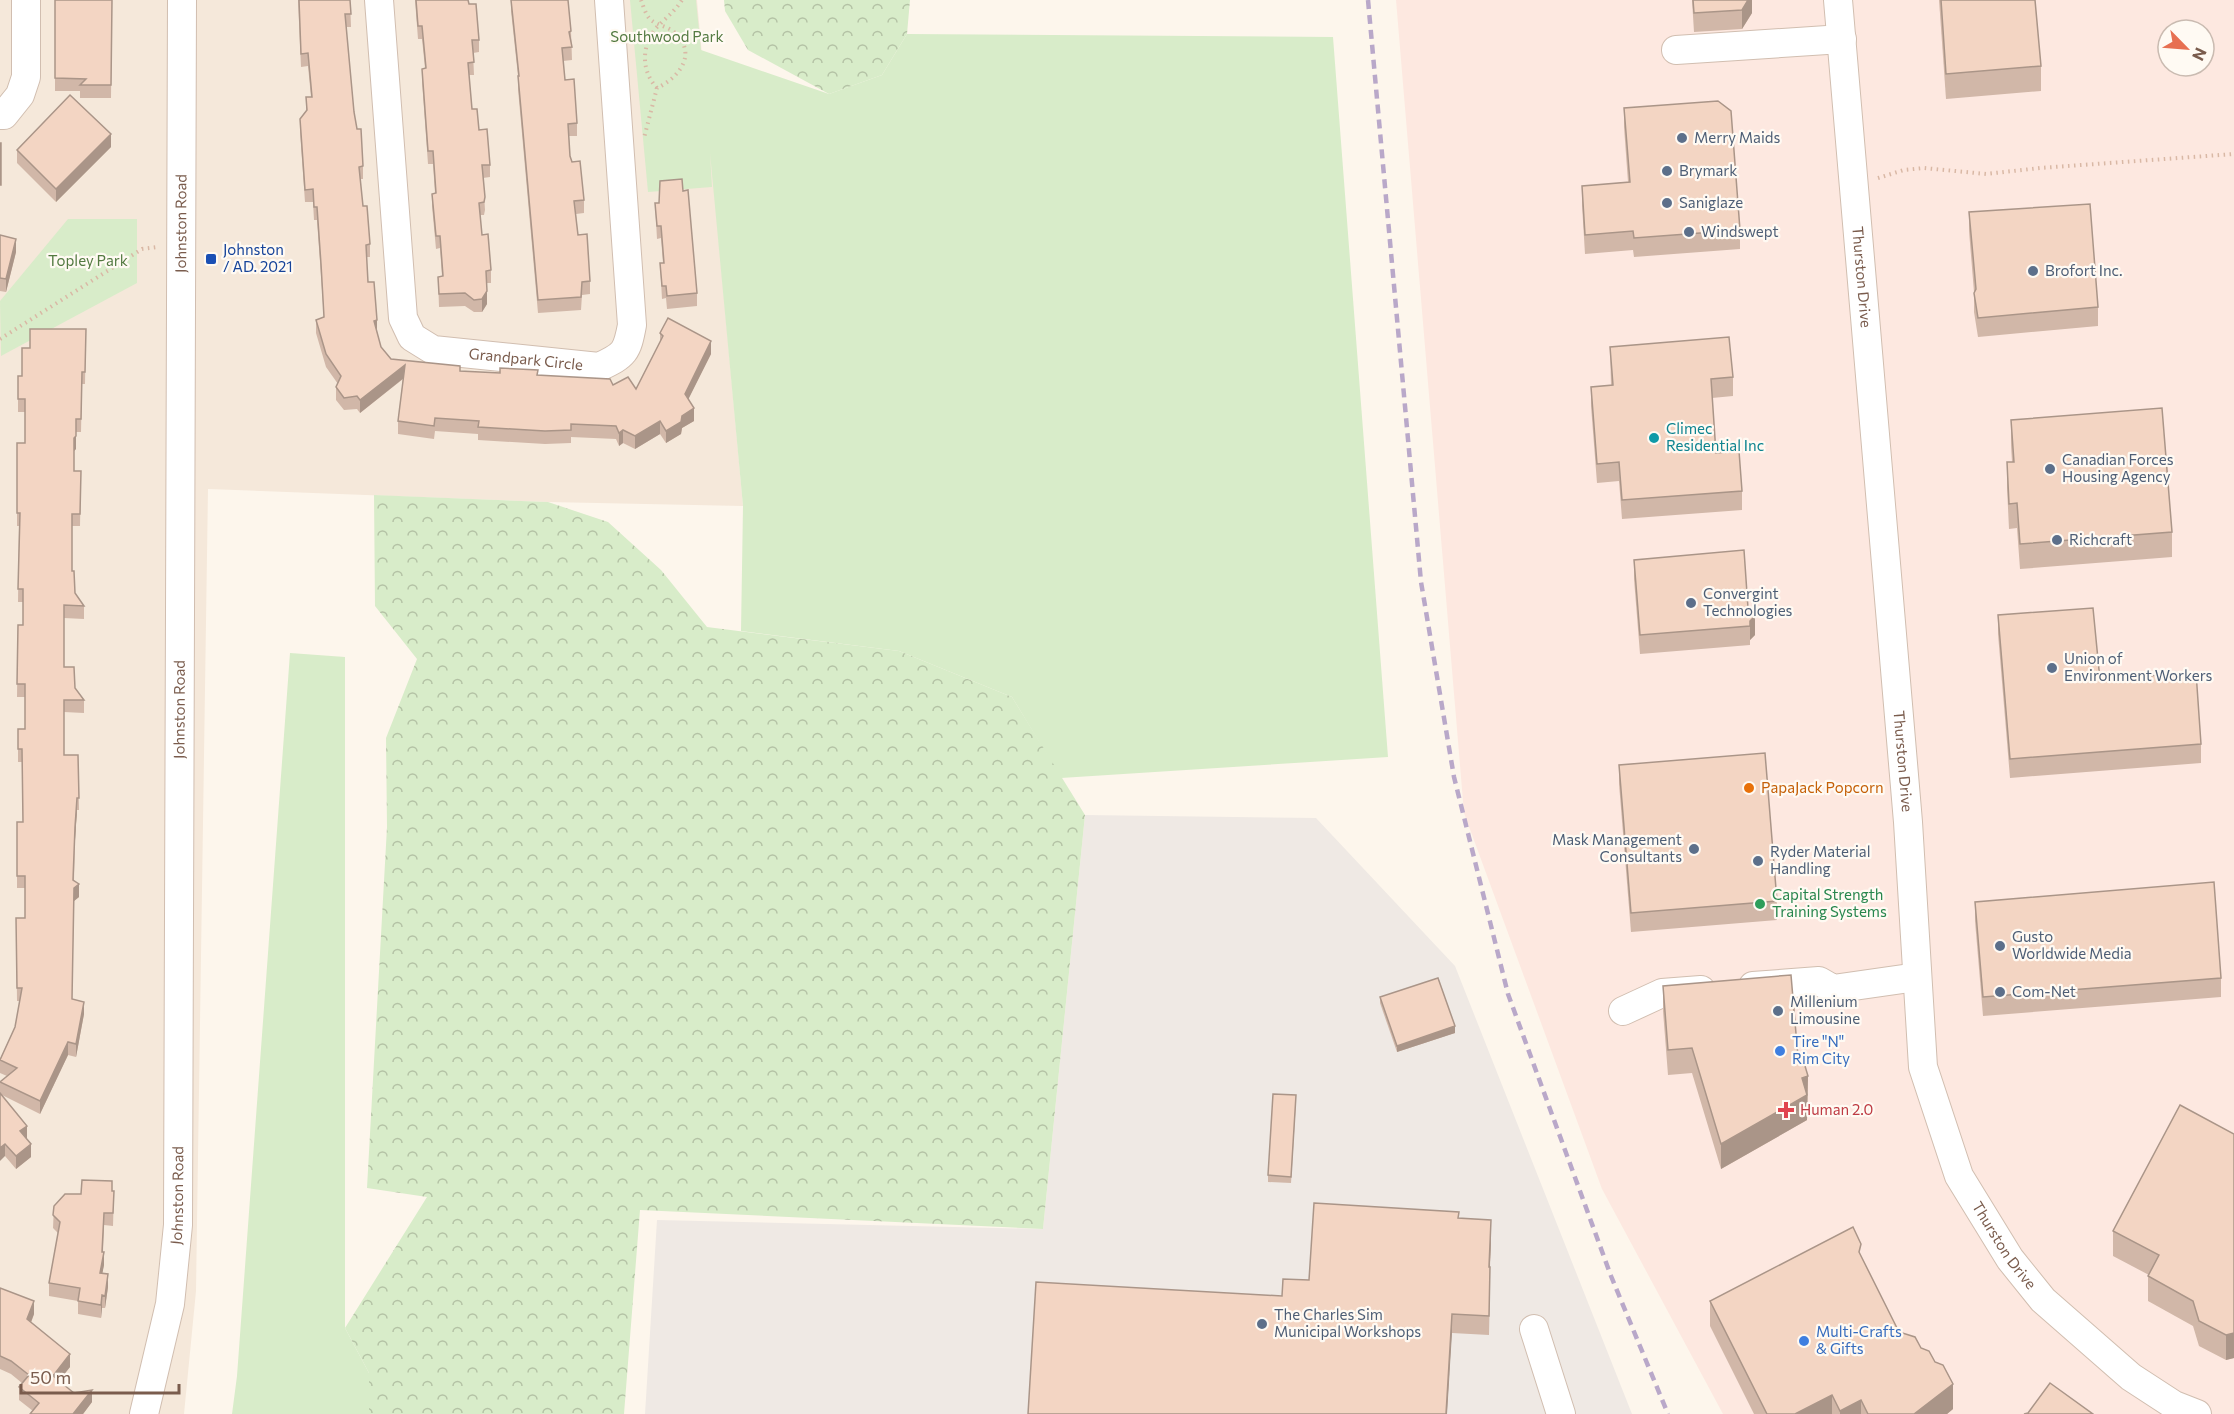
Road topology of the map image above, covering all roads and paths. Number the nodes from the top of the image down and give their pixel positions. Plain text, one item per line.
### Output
1 (26, 0) edge
2 (182, 0) edge
3 (379, 0) edge
4 (609, 0) edge
5 (641, 0) edge
6 (682, 0) edge
7 (1838, 0) edge
8 (659, 25) junction
9 (1842, 39) junction
10 (1676, 50) dead end
11 (657, 88) junction
12 (0, 115) edge
13 (620, 154) junction
14 (2234, 154) edge
15 (1854, 183) junction
16 (180, 249) junction
17 (0, 339) edge
18 (1917, 977) junction
19 (1623, 1011) dead end
20 (1534, 1329) dead end
21 (144, 1414) edge
22 (1561, 1414) edge
23 (2197, 1414) edge

1 - 12 street
2 - 16 street, Johnston Road
3 - 13 street, Grandpark Circle
4 - 13 street, Grandpark Circle
5 - 8 path
6 - 8 path
7 - 9 street, Thurston Drive
8 - 11 path
8 - 11 path
9 - 10 street
9 - 15 street, Thurston Drive
11 - 13 path
14 - 15 path
15 - 18 street, Thurston Drive
16 - 17 path
16 - 21 street, Johnston Road
18 - 19 street
18 - 23 street, Thurston Drive
20 - 22 street

